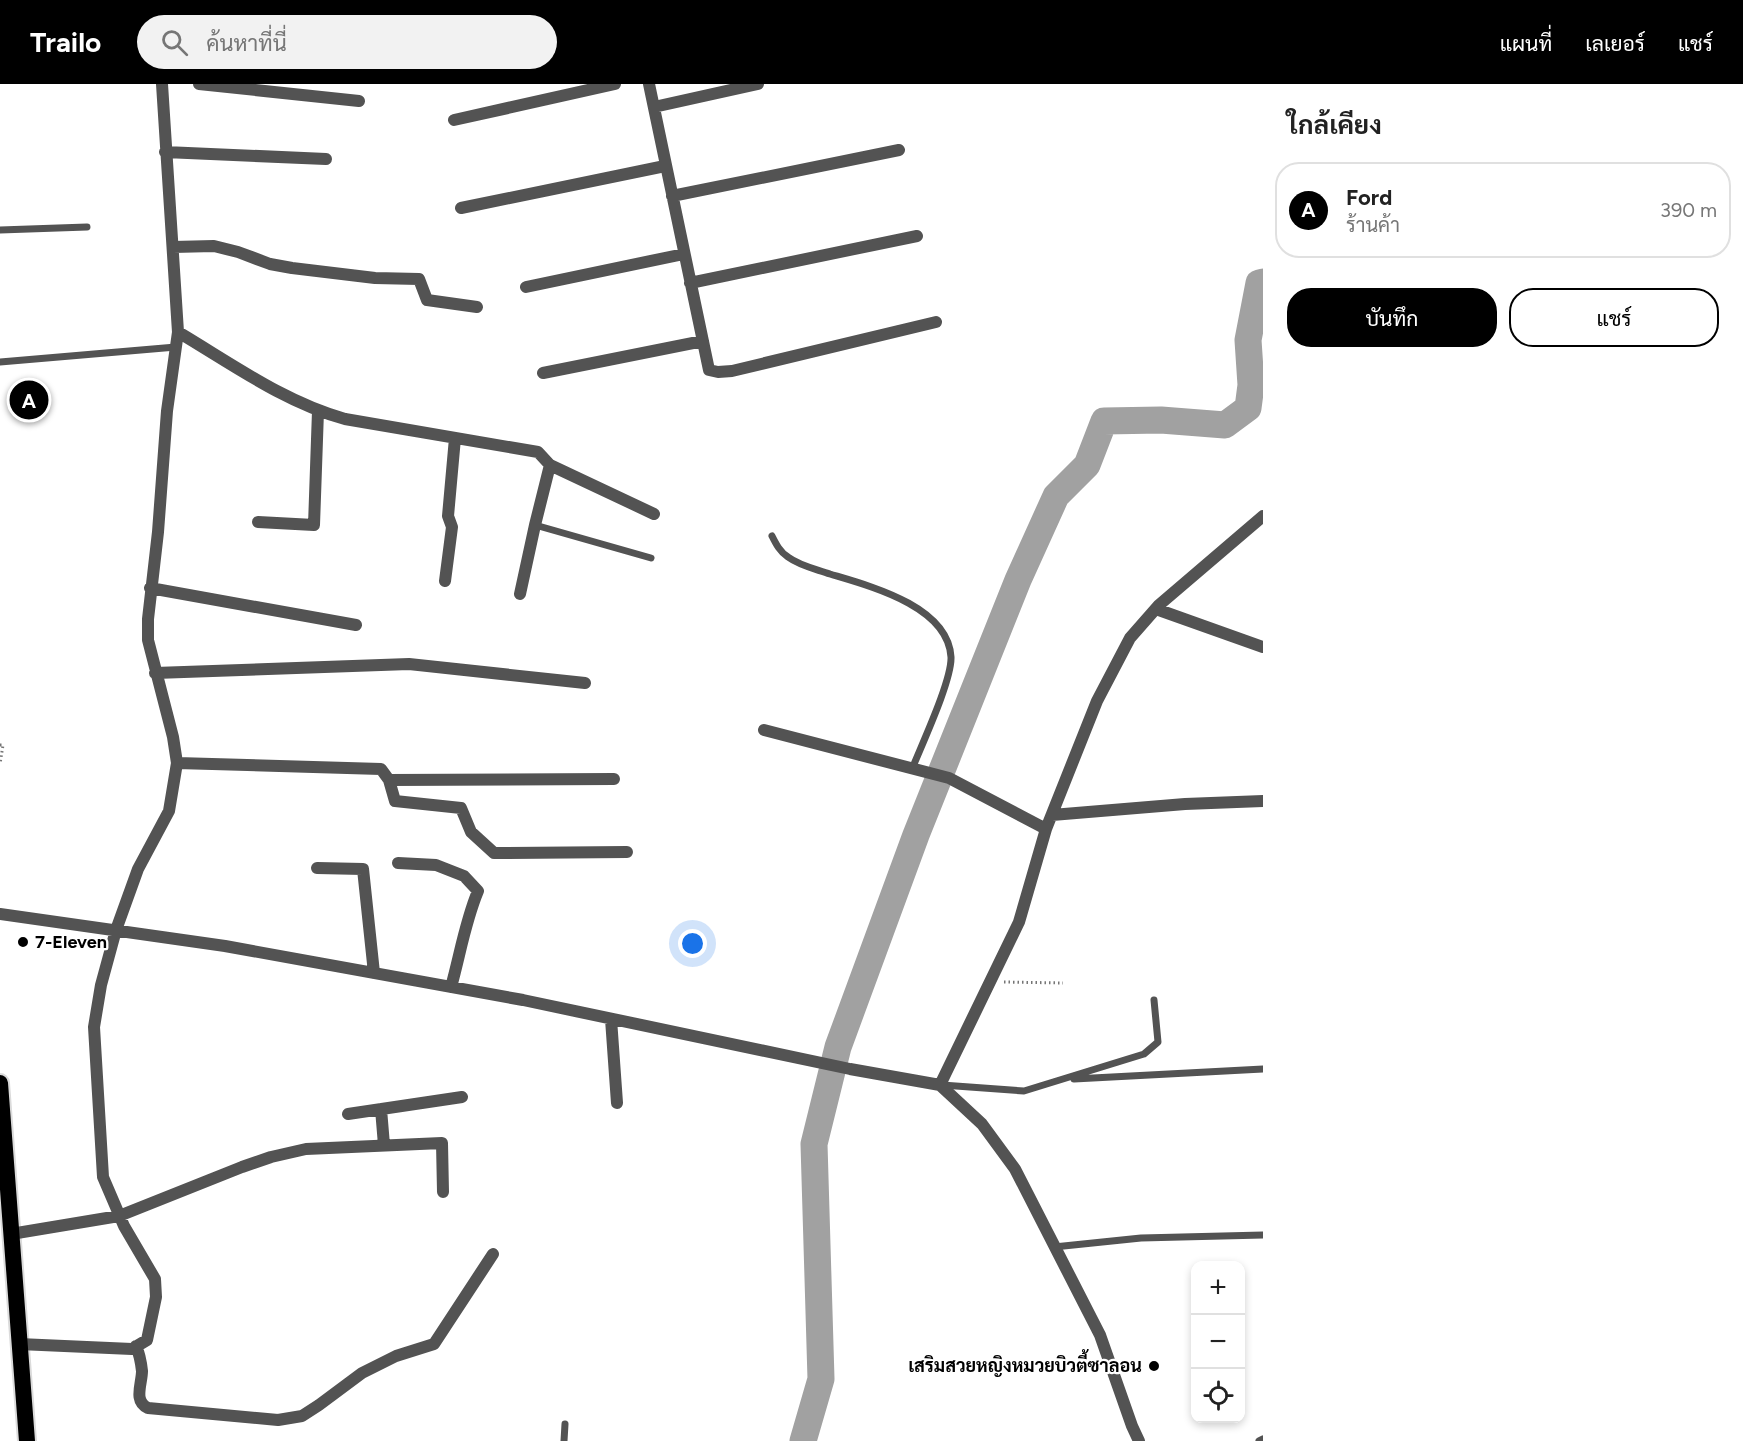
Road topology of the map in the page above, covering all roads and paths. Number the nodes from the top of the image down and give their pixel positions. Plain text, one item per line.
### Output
1 (162, 84) edge
2 (199, 84) edge
3 (615, 84) edge
4 (649, 84) edge
5 (758, 84) edge
6 (359, 101) dead end
7 (654, 107) junction
8 (454, 120) dead end
9 (898, 150) dead end
10 (165, 152) junction
11 (326, 159) dead end
12 (665, 166) junction
13 (672, 196) junction
14 (460, 208) dead end
15 (87, 227) dead end
16 (0, 230) edge
17 (917, 236) dead end
18 (172, 247) junction
19 (684, 254) junction
20 (690, 283) junction
21 (526, 286) dead end
22 (477, 307) dead end
23 (936, 322) dead end
24 (178, 332) junction
25 (703, 341) junction
26 (176, 347) junction
27 (0, 362) edge
28 (543, 373) dead end
29 (318, 411) junction
30 (455, 438) junction
31 (550, 465) junction
32 (654, 514) dead end
33 (1263, 516) edge
34 (258, 522) dead end
35 (535, 525) junction
36 (772, 536) dead end
37 (651, 558) dead end
38 (445, 581) dead end
39 (150, 588) junction
40 (520, 594) dead end
41 (1156, 609) junction
42 (356, 625) dead end
43 (1263, 647) edge
44 (155, 672) junction
45 (585, 683) dead end
46 (764, 730) dead end
47 (1, 745) edge
48 (0, 764) edge
49 (177, 764) junction
50 (912, 769) junction
51 (614, 779) dead end
52 (389, 780) junction
53 (1263, 801) edge
54 (1052, 815) junction
55 (1046, 829) junction
56 (627, 852) dead end
57 (398, 863) dead end
58 (316, 868) dead end
59 (0, 914) edge
60 (116, 930) junction
61 (374, 973) junction
62 (990, 982) junction
63 (1062, 983) dead end
64 (451, 987) junction
65 (1154, 1000) dead end
66 (610, 1018) junction
67 (1263, 1069) edge
68 (1064, 1079) junction
69 (0, 1083) edge
70 (940, 1085) junction
71 (462, 1097) dead end
72 (617, 1103) dead end
73 (381, 1109) junction
74 (348, 1114) dead end
75 (384, 1144) junction
76 (443, 1192) dead end
77 (119, 1216) junction
78 (11, 1234) junction
79 (1263, 1235) edge
80 (1054, 1247) junction
81 (493, 1254) dead end
82 (19, 1344) junction
83 (136, 1346) junction
84 (565, 1424) dead end
85 (27, 1441) edge
86 (564, 1441) edge
87 (1139, 1441) edge

1 - 10 street
2 - 6 street
3 - 8 street
4 - 7 street
5 - 7 street
7 - 12 street
9 - 13 street
10 - 11 street
10 - 18 street
12 - 13 street
12 - 14 street
13 - 19 street
15 - 16 lane
17 - 20 street
18 - 22 street
18 - 24 street
19 - 20 street
19 - 21 street
20 - 25 street
23 - 25 street
24 - 26 street
24 - 29 street
25 - 28 street
26 - 27 lane
26 - 39 street
29 - 30 street
29 - 34 street
30 - 31 street
30 - 38 street
31 - 32 street
31 - 35 street
33 - 41 street
35 - 37 lane
35 - 40 street
36 - 50 lane
39 - 42 street
39 - 44 street
41 - 43 street
41 - 54 street
44 - 45 street
44 - 49 street
46 - 50 street
47 - 48 path
49 - 52 street
49 - 60 street
50 - 55 street
51 - 52 street
52 - 56 street
53 - 54 street
54 - 55 street
55 - 62 street
57 - 64 street
58 - 61 street
59 - 60 street
60 - 61 street
60 - 77 street
61 - 64 street
62 - 63 path
62 - 70 street
64 - 66 street
65 - 68 lane
66 - 70 street
66 - 72 street
67 - 68 lane
68 - 70 lane
69 - 78 highway
70 - 80 street
71 - 73 street
73 - 74 street
73 - 75 street
75 - 76 street
75 - 77 street
77 - 78 street
77 - 83 street
78 - 82 highway
79 - 80 lane
80 - 87 street
81 - 83 street
82 - 83 street
82 - 85 highway
84 - 86 lane

